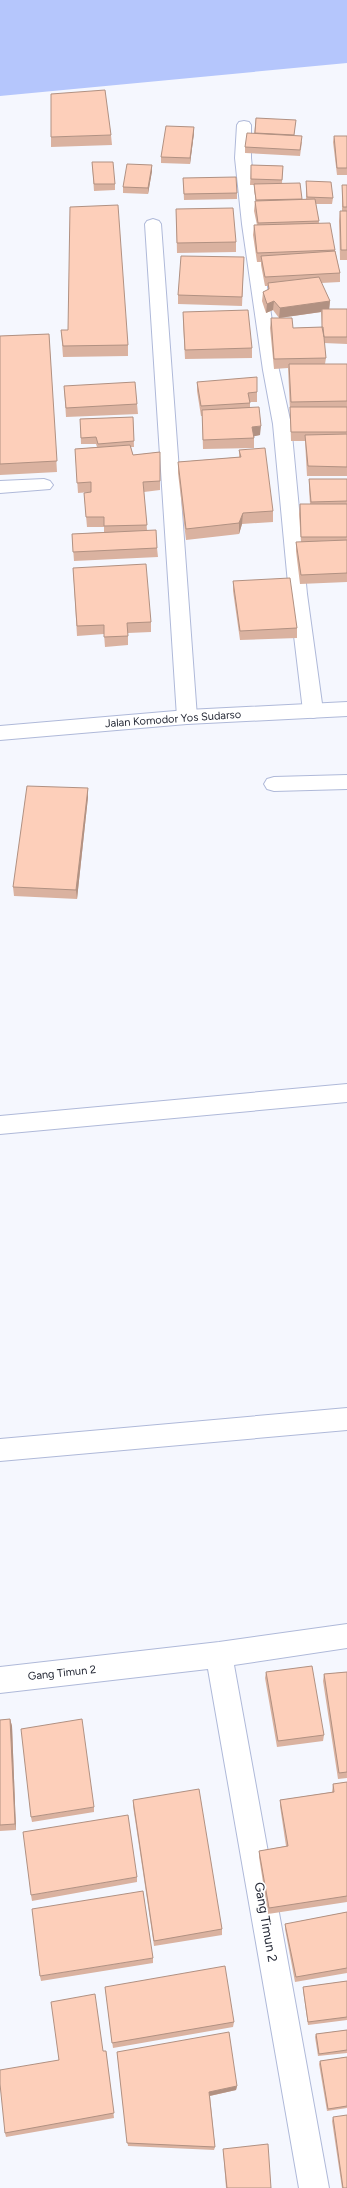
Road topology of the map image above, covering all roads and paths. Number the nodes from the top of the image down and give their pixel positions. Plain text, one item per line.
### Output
1 (244, 124) dead end
2 (153, 224) dead end
3 (44, 484) dead end
4 (0, 487) edge
5 (347, 709) edge
6 (313, 711) junction
7 (187, 717) junction
8 (0, 733) edge
9 (347, 782) edge
10 (274, 784) dead end
11 (347, 1093) edge
12 (0, 1125) edge
13 (347, 1419) edge
14 (0, 1450) edge
15 (347, 1636) edge
16 (219, 1656) junction
17 (0, 1680) edge
18 (314, 2188) edge

1 - 6 street
2 - 7 street
3 - 4 street
5 - 6 street, Jalan Komodor Yos Sudarso
6 - 7 street, Jalan Komodor Yos Sudarso
7 - 8 street, Jalan Komodor Yos Sudarso
9 - 10 street
11 - 12 street
13 - 14 street
15 - 16 street, Gang Timun 2
16 - 17 street, Gang Timun 2
16 - 18 street, Gang Timun 2

